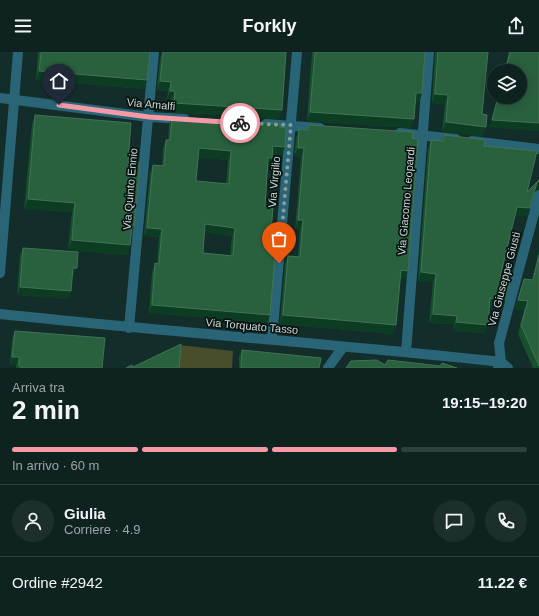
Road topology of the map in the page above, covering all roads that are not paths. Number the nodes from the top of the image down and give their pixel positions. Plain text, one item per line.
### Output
1 (18, 52) edge
2 (154, 52) edge
3 (297, 52) edge
4 (429, 52) edge
5 (0, 98) edge
6 (14, 99) junction
7 (149, 117) junction
8 (196, 120) edge
9 (259, 124) edge
10 (291, 125) junction
11 (330, 128) edge
12 (392, 132) edge
13 (423, 135) junction
14 (539, 149) edge
15 (539, 195) edge
16 (0, 273) edge
17 (0, 314) edge
18 (129, 328) junction
19 (272, 339) junction
20 (343, 347) junction
21 (406, 352) junction
22 (502, 366) edge
23 (328, 368) edge

1 - 6 street
2 - 7 street, Via Quinto Ennio
3 - 10 street, Via Virgilio
4 - 13 street, Via Giacomo Leopardi
5 - 6 street, Via Amalfi
6 - 7 street, Via Amalfi
6 - 16 street
7 - 8 street, Via Amalfi
7 - 18 street, Via Quinto Ennio
9 - 10 street
10 - 11 street
10 - 19 street, Via Virgilio
12 - 13 street
13 - 14 street
13 - 21 street, Via Giacomo Leopardi
15 - 22 street, Via Giuseppe Giusti
17 - 18 street, Via Torquato Tasso
18 - 19 street, Via Torquato Tasso
19 - 20 street, Via Torquato Tasso
20 - 21 street, Via Torquato Tasso
20 - 23 street
21 - 22 street, Via Torquato Tasso

